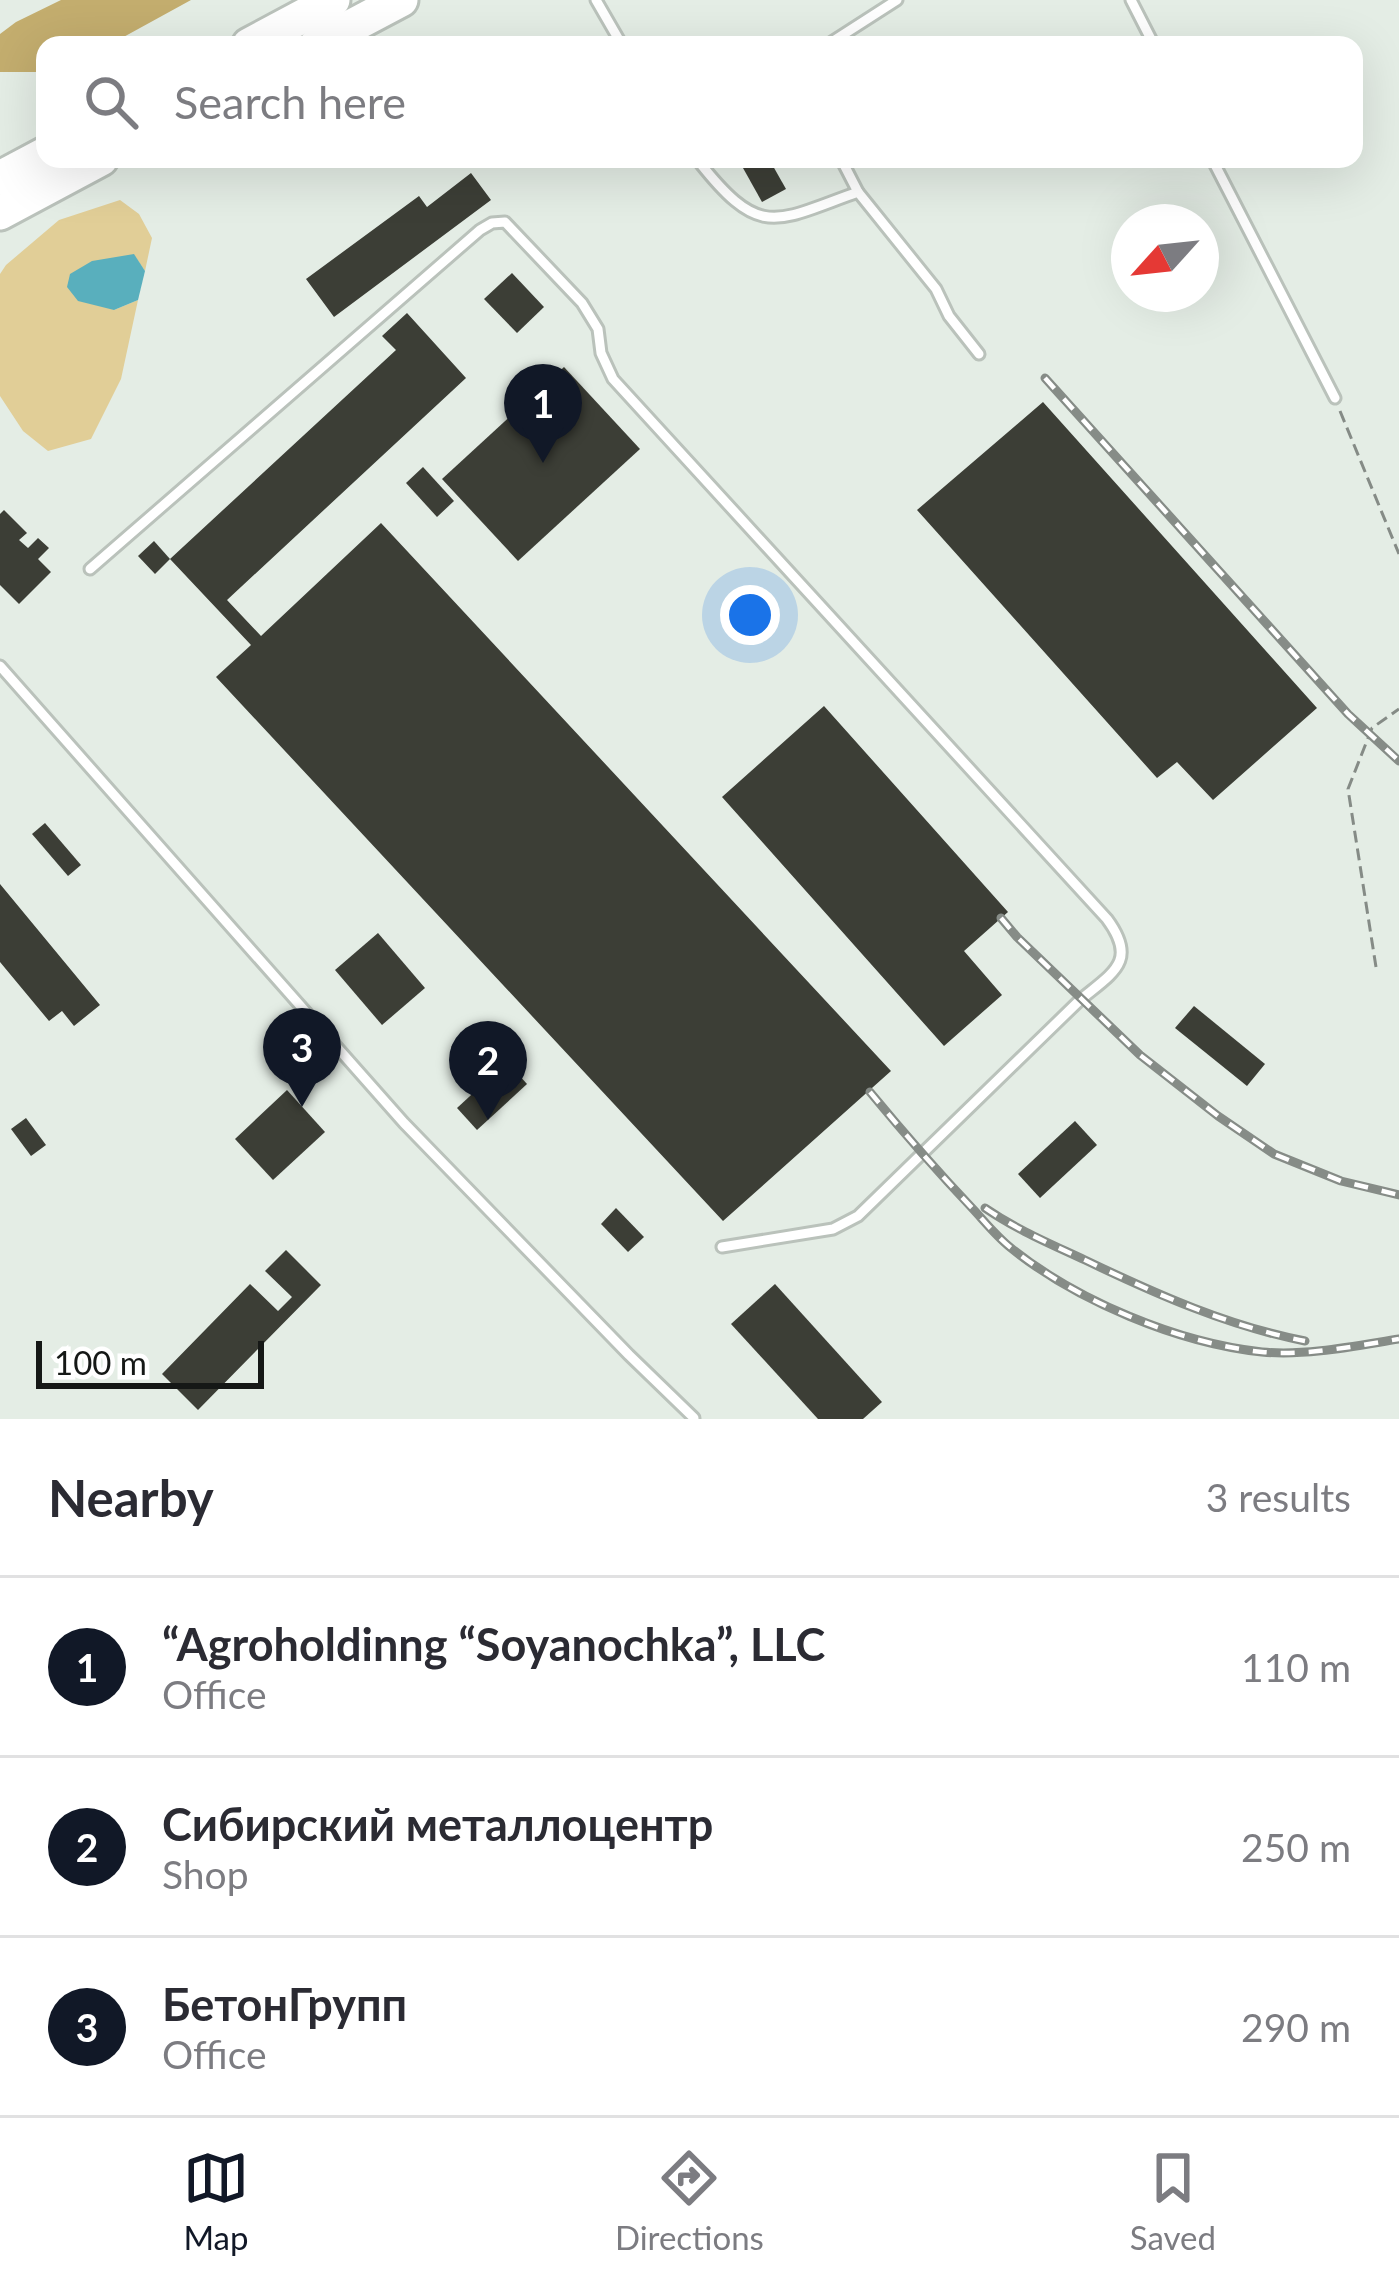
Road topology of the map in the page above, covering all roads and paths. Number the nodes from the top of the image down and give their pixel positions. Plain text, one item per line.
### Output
1 (333, 0) edge
2 (401, 0) edge
3 (596, 0) edge
4 (897, 0) edge
5 (1131, 0) edge
6 (266, 36) edge
7 (333, 36) edge
8 (617, 36) edge
9 (841, 36) edge
10 (1149, 36) edge
11 (36, 159) edge
12 (84, 168) edge
13 (708, 168) edge
14 (846, 168) edge
15 (1217, 168) edge
16 (0, 178) edge
17 (858, 191) junction
18 (0, 213) edge
19 (979, 354) dead end
20 (1335, 398) joint
21 (1399, 554) edge
22 (90, 569) dead end
23 (0, 666) edge
24 (1399, 709) edge
25 (1376, 967) dead end
26 (722, 1247) dead end
27 (694, 1418) edge

1 - 6 highway
2 - 7 highway
3 - 8 lane
4 - 9 lane
5 - 10 lane
11 - 16 highway
12 - 18 highway
13 - 17 lane
14 - 17 lane
15 - 20 lane
17 - 19 lane
20 - 21 path
22 - 26 lane
23 - 27 lane
24 - 25 path

